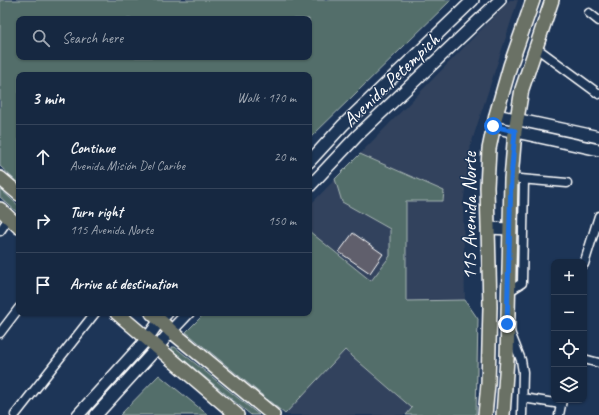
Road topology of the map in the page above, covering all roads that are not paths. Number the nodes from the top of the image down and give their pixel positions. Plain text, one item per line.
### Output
1 (473, 0) edge
2 (500, 0) edge
3 (533, 0) edge
4 (552, 0) edge
5 (589, 13) dead end
6 (599, 21) edge
7 (535, 47) junction
8 (599, 94) edge
9 (494, 121) junction
10 (516, 125) junction
11 (599, 137) edge
12 (599, 150) edge
13 (312, 159) edge
14 (0, 178) edge
15 (511, 179) junction
16 (524, 180) junction
17 (567, 183) dead end
18 (312, 184) edge
19 (16, 191) edge
20 (599, 216) edge
21 (9, 218) edge
22 (488, 228) junction
23 (510, 230) junction
24 (0, 231) edge
25 (586, 259) edge
26 (508, 292) junction
27 (16, 311) edge
28 (93, 316) edge
29 (120, 316) edge
30 (158, 316) edge
31 (160, 316) edge
32 (185, 316) edge
33 (507, 324) junction
34 (2, 327) edge
35 (171, 331) junction
36 (147, 339) junction
37 (158, 348) junction
38 (587, 360) edge
39 (599, 363) edge
40 (523, 398) junction
41 (551, 401) edge
42 (562, 403) edge
43 (15, 415) edge
44 (78, 415) edge
45 (96, 415) edge
46 (237, 415) edge
47 (273, 415) edge
48 (485, 415) edge
49 (503, 415) edge
50 (522, 415) edge
51 (560, 415) edge

1 - 13 main road, Avenida Petempich
2 - 18 main road, Avenida Petempich
3 - 9 main road, 115 Avenida Norte
4 - 7 main road, 115 Avenida Norte
5 - 6 street
7 - 8 street
7 - 10 main road, 115 Avenida Norte
9 - 10 main road
9 - 22 main road, 115 Avenida Norte
10 - 11 main road
10 - 12 main road
10 - 15 main road, 115 Avenida Norte
14 - 19 main road
15 - 16 street
15 - 23 main road, 115 Avenida Norte
16 - 17 street
16 - 26 street
20 - 25 street
21 - 24 street
22 - 23 main road
22 - 48 main road, 115 Avenida Norte
23 - 26 main road, 115 Avenida Norte
26 - 33 main road, 115 Avenida Norte
27 - 34 street
28 - 43 street
29 - 36 main road
30 - 36 main road
31 - 35 main road
32 - 35 main road
33 - 40 street
33 - 49 main road, 115 Avenida Norte
35 - 37 main road
35 - 47 main road
36 - 37 main road
36 - 44 main road
37 - 45 main road
37 - 46 main road
38 - 39 street
40 - 41 street
40 - 50 street
42 - 51 street

